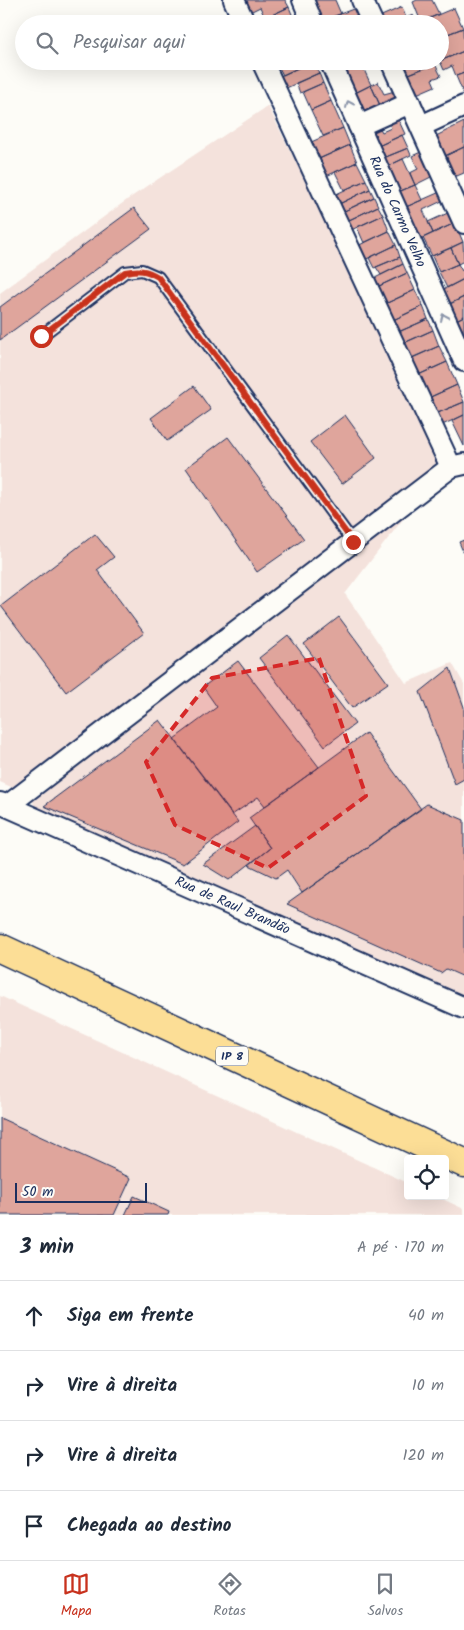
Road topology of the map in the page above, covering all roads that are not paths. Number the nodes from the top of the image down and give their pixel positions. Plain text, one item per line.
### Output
1 (234, 0) edge
2 (303, 0) edge
3 (362, 0) edge
4 (241, 15) edge
5 (309, 15) edge
6 (370, 15) edge
7 (266, 70) edge
8 (334, 70) edge
9 (395, 70) edge
10 (410, 103) junction
11 (464, 106) edge
12 (359, 126) junction
13 (421, 126) junction
14 (464, 223) edge
15 (41, 336) dead end
16 (464, 361) edge
17 (458, 465) edge
18 (353, 542) junction
19 (4, 805) edge
20 (0, 948) edge
21 (464, 1008) edge
22 (464, 1164) edge

1 - 4 street
2 - 5 street
3 - 6 street
7 - 17 street
12 -> 8 street, Rua do Carmo Velho
9 - 10 street
10 - 12 street
10 - 13 street
11 - 13 street
16 -> 12 street, Rua do Carmo Velho
13 - 14 street
15 - 18 lane
17 - 18 street
18 - 19 street
19 - 21 street, Rua de Raul Brandão
20 - 22 main road, IP 8

